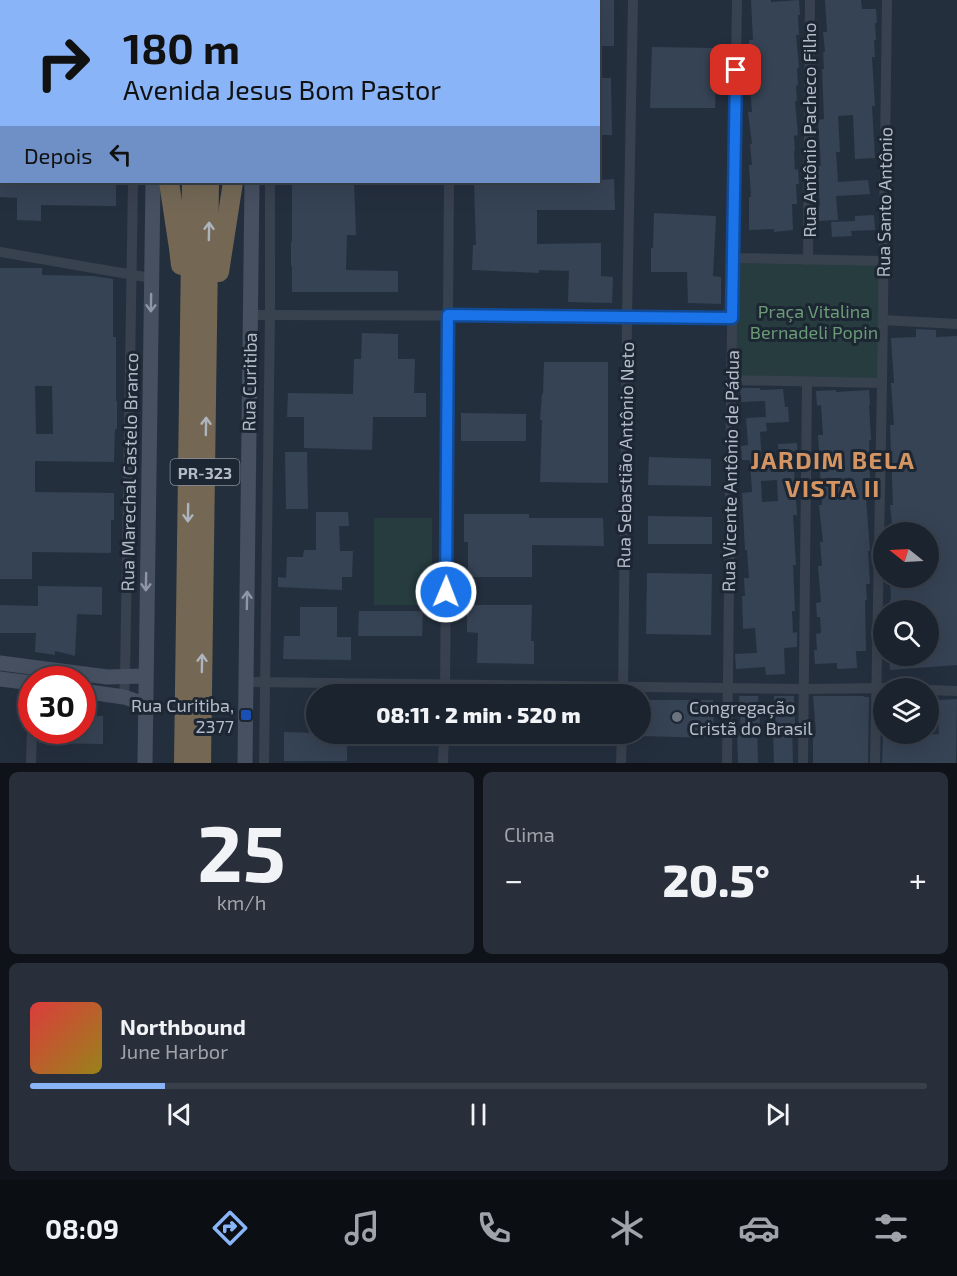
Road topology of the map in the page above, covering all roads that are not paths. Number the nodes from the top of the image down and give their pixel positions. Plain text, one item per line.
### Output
1 (633, 0) edge
2 (737, 0) edge
3 (810, 0) edge
4 (887, 0) edge
5 (133, 183) edge
6 (153, 183) edge
7 (169, 183) edge
8 (192, 183) edge
9 (209, 183) edge
10 (233, 183) edge
11 (252, 183) edge
12 (270, 183) edge
13 (449, 183) edge
14 (0, 252) edge
15 (734, 258) junction
16 (808, 260) junction
17 (883, 261) junction
18 (132, 275) junction
19 (151, 278) junction
20 (270, 314) junction
21 (251, 315) junction
22 (448, 315) junction
23 (627, 316) junction
24 (732, 318) junction
25 (883, 320) junction
26 (957, 324) edge
27 (731, 380) junction
28 (807, 382) junction
29 (882, 383) junction
30 (198, 390) junction
31 (0, 663) edge
32 (145, 676) junction
33 (125, 677) junction
34 (875, 678) edge
35 (0, 679) edge
36 (18, 681) edge
37 (246, 682) junction
38 (264, 682) junction
39 (309, 684) edge
40 (445, 684) edge
41 (623, 684) edge
42 (727, 688) junction
43 (873, 688) edge
44 (804, 689) junction
45 (651, 690) edge
46 (939, 690) edge
47 (957, 691) edge
48 (96, 693) edge
49 (124, 697) junction
50 (145, 704) junction
51 (32, 744) edge
52 (444, 744) edge
53 (622, 744) edge
54 (875, 744) edge
55 (31, 763) edge
56 (145, 763) edge
57 (184, 763) edge
58 (201, 763) edge
59 (245, 763) edge
60 (264, 763) edge
61 (443, 763) edge
62 (621, 763) edge
63 (727, 763) edge
64 (803, 763) edge
65 (875, 763) edge

1 - 23 street, Rua Sebastião Antônio Neto
2 - 15 street, Rua Vicente Antônio de Pádua
3 - 16 street, Rua Antônio Pacheco Filho
4 - 17 street, Rua Santo Antônio
5 - 18 street, Rua Marechal Castelo Branco
6 - 19 street, Rua Marechal Castelo Branco
7 - 30 highway
8 - 30 highway, PR-323
30 -> 9 highway, PR-323
10 - 30 highway
11 - 21 street, Rua Curitiba
12 - 20 street, Rua Curitiba
13 - 22 street
14 - 18 street
15 - 16 street
15 - 24 street, Rua Vicente Antônio de Pádua
16 - 17 street
17 - 25 street, Rua Santo Antônio
18 - 19 street
18 - 33 street, Rua Marechal Castelo Branco
19 -> 32 street, Rua Marechal Castelo Branco
20 - 21 street
20 - 22 street
20 - 38 street, Rua Curitiba
37 -> 21 street, Rua Curitiba
22 - 23 street
22 - 40 street
23 - 24 street
23 - 41 street, Rua Sebastião Antônio Neto
24 - 27 street, Rua Vicente Antônio de Pádua
25 - 26 street
25 - 29 street, Rua Santo Antônio
27 - 28 street
27 - 42 street, Rua Vicente Antônio de Pádua
28 - 29 street
28 - 44 street
29 - 34 street, Rua Santo Antônio
30 -> 57 highway, PR-323
58 -> 30 highway, PR-323
31 - 33 street
32 - 33 street
32 - 50 street, Rua Marechal Castelo Branco
33 - 49 street, Rua Marechal Castelo Branco
35 - 36 street
37 - 38 street
37 - 59 street, Rua Curitiba
38 - 39 street
38 - 60 street, Rua Curitiba
42 - 44 street
42 - 45 street
42 - 63 street, Rua Vicente Antônio de Pádua
43 - 44 street
44 - 64 street
46 - 47 street
48 - 49 street
49 - 50 street
50 - 56 street, Rua Marechal Castelo Branco
51 - 55 street
52 - 61 street
53 - 62 street
54 - 65 street, Rua Santo Antônio

